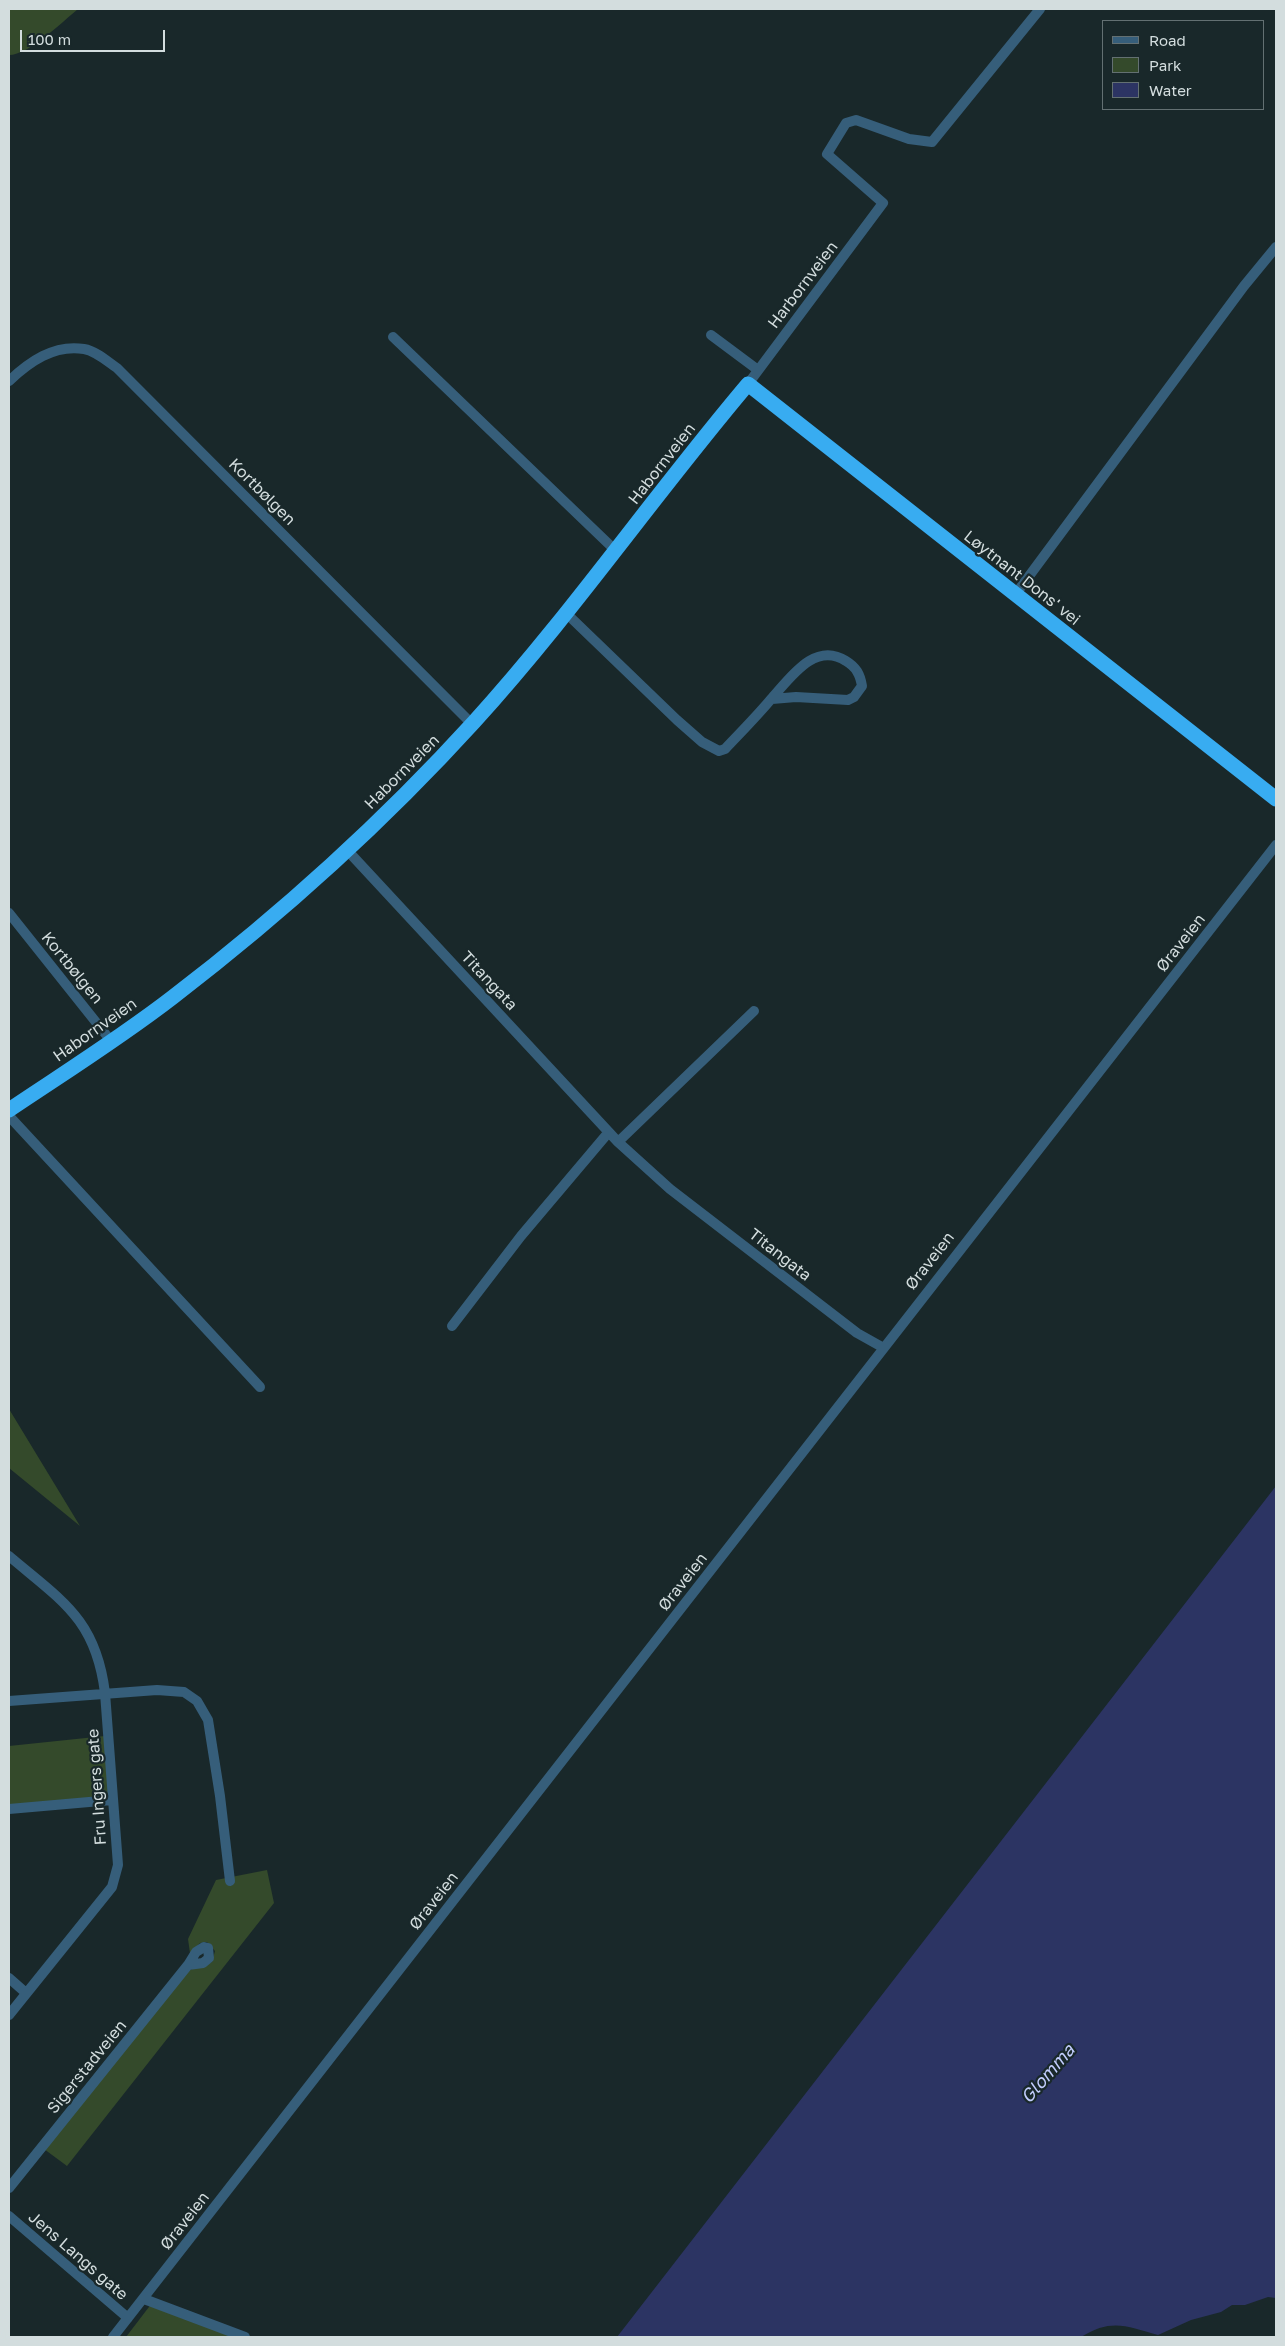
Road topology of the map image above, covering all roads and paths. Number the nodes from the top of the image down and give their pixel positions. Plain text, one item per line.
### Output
1 (1040, 9) edge
2 (1276, 247) edge
3 (711, 335) dead end
4 (393, 337) dead end
5 (758, 370) junction
6 (9, 381) edge
7 (748, 384) junction
8 (616, 551) junction
9 (1015, 595) junction
10 (567, 614) junction
11 (772, 699) junction
12 (472, 724) junction
13 (1276, 799) edge
14 (1276, 845) edge
15 (347, 850) junction
16 (10, 917) edge
17 (754, 1011) dead end
18 (111, 1041) junction
19 (9, 1110) edge
20 (9, 1116) edge
21 (608, 1133) junction
22 (618, 1142) junction
23 (452, 1326) dead end
24 (882, 1347) junction
25 (260, 1388) dead end
26 (9, 1556) edge
27 (105, 1693) junction
28 (9, 1700) edge
29 (112, 1800) junction
30 (9, 1809) edge
31 (230, 1881) dead end
32 (188, 1966) dead end
33 (9, 1978) edge
34 (26, 1993) junction
35 (9, 2015) edge
36 (9, 2188) edge
37 (9, 2216) edge
38 (144, 2299) junction
39 (128, 2318) junction
40 (112, 2337) edge
41 (245, 2337) edge

1 - 5 street, Harbornveien
2 - 9 street
3 - 5 street
4 - 8 street
5 - 7 street, Harbornveien
6 - 12 street, Kortbølgen
7 - 8 highway, Habornveien
7 - 9 highway, Løytnant Dons' vei
8 - 10 highway, Habornveien
9 - 13 highway, Løytnant Dons' vei
10 - 11 street
10 - 12 highway, Habornveien
11 - 11 street
12 - 15 highway, Habornveien
14 - 24 street, Øraveien
15 - 18 highway, Habornveien
15 - 21 street, Titangata
16 - 18 street, Kortbølgen
17 - 22 street
18 - 19 highway, Habornveien
20 - 25 street
21 - 22 street, Titangata
21 - 23 street
22 - 24 street, Titangata
24 - 38 street, Øraveien
26 - 27 street, Fru Ingers gate
27 - 28 street
27 - 29 street, Fru Ingers gate
27 - 31 street
29 - 30 street
29 - 34 street, Fru Ingers gate
32 - 36 street, Sigerstadveien
33 - 34 street
34 - 35 street, Fru Ingers gate
37 - 39 street, Jens Langs gate
38 - 39 street, Øraveien
38 - 41 street
39 - 40 street, Øraveien

